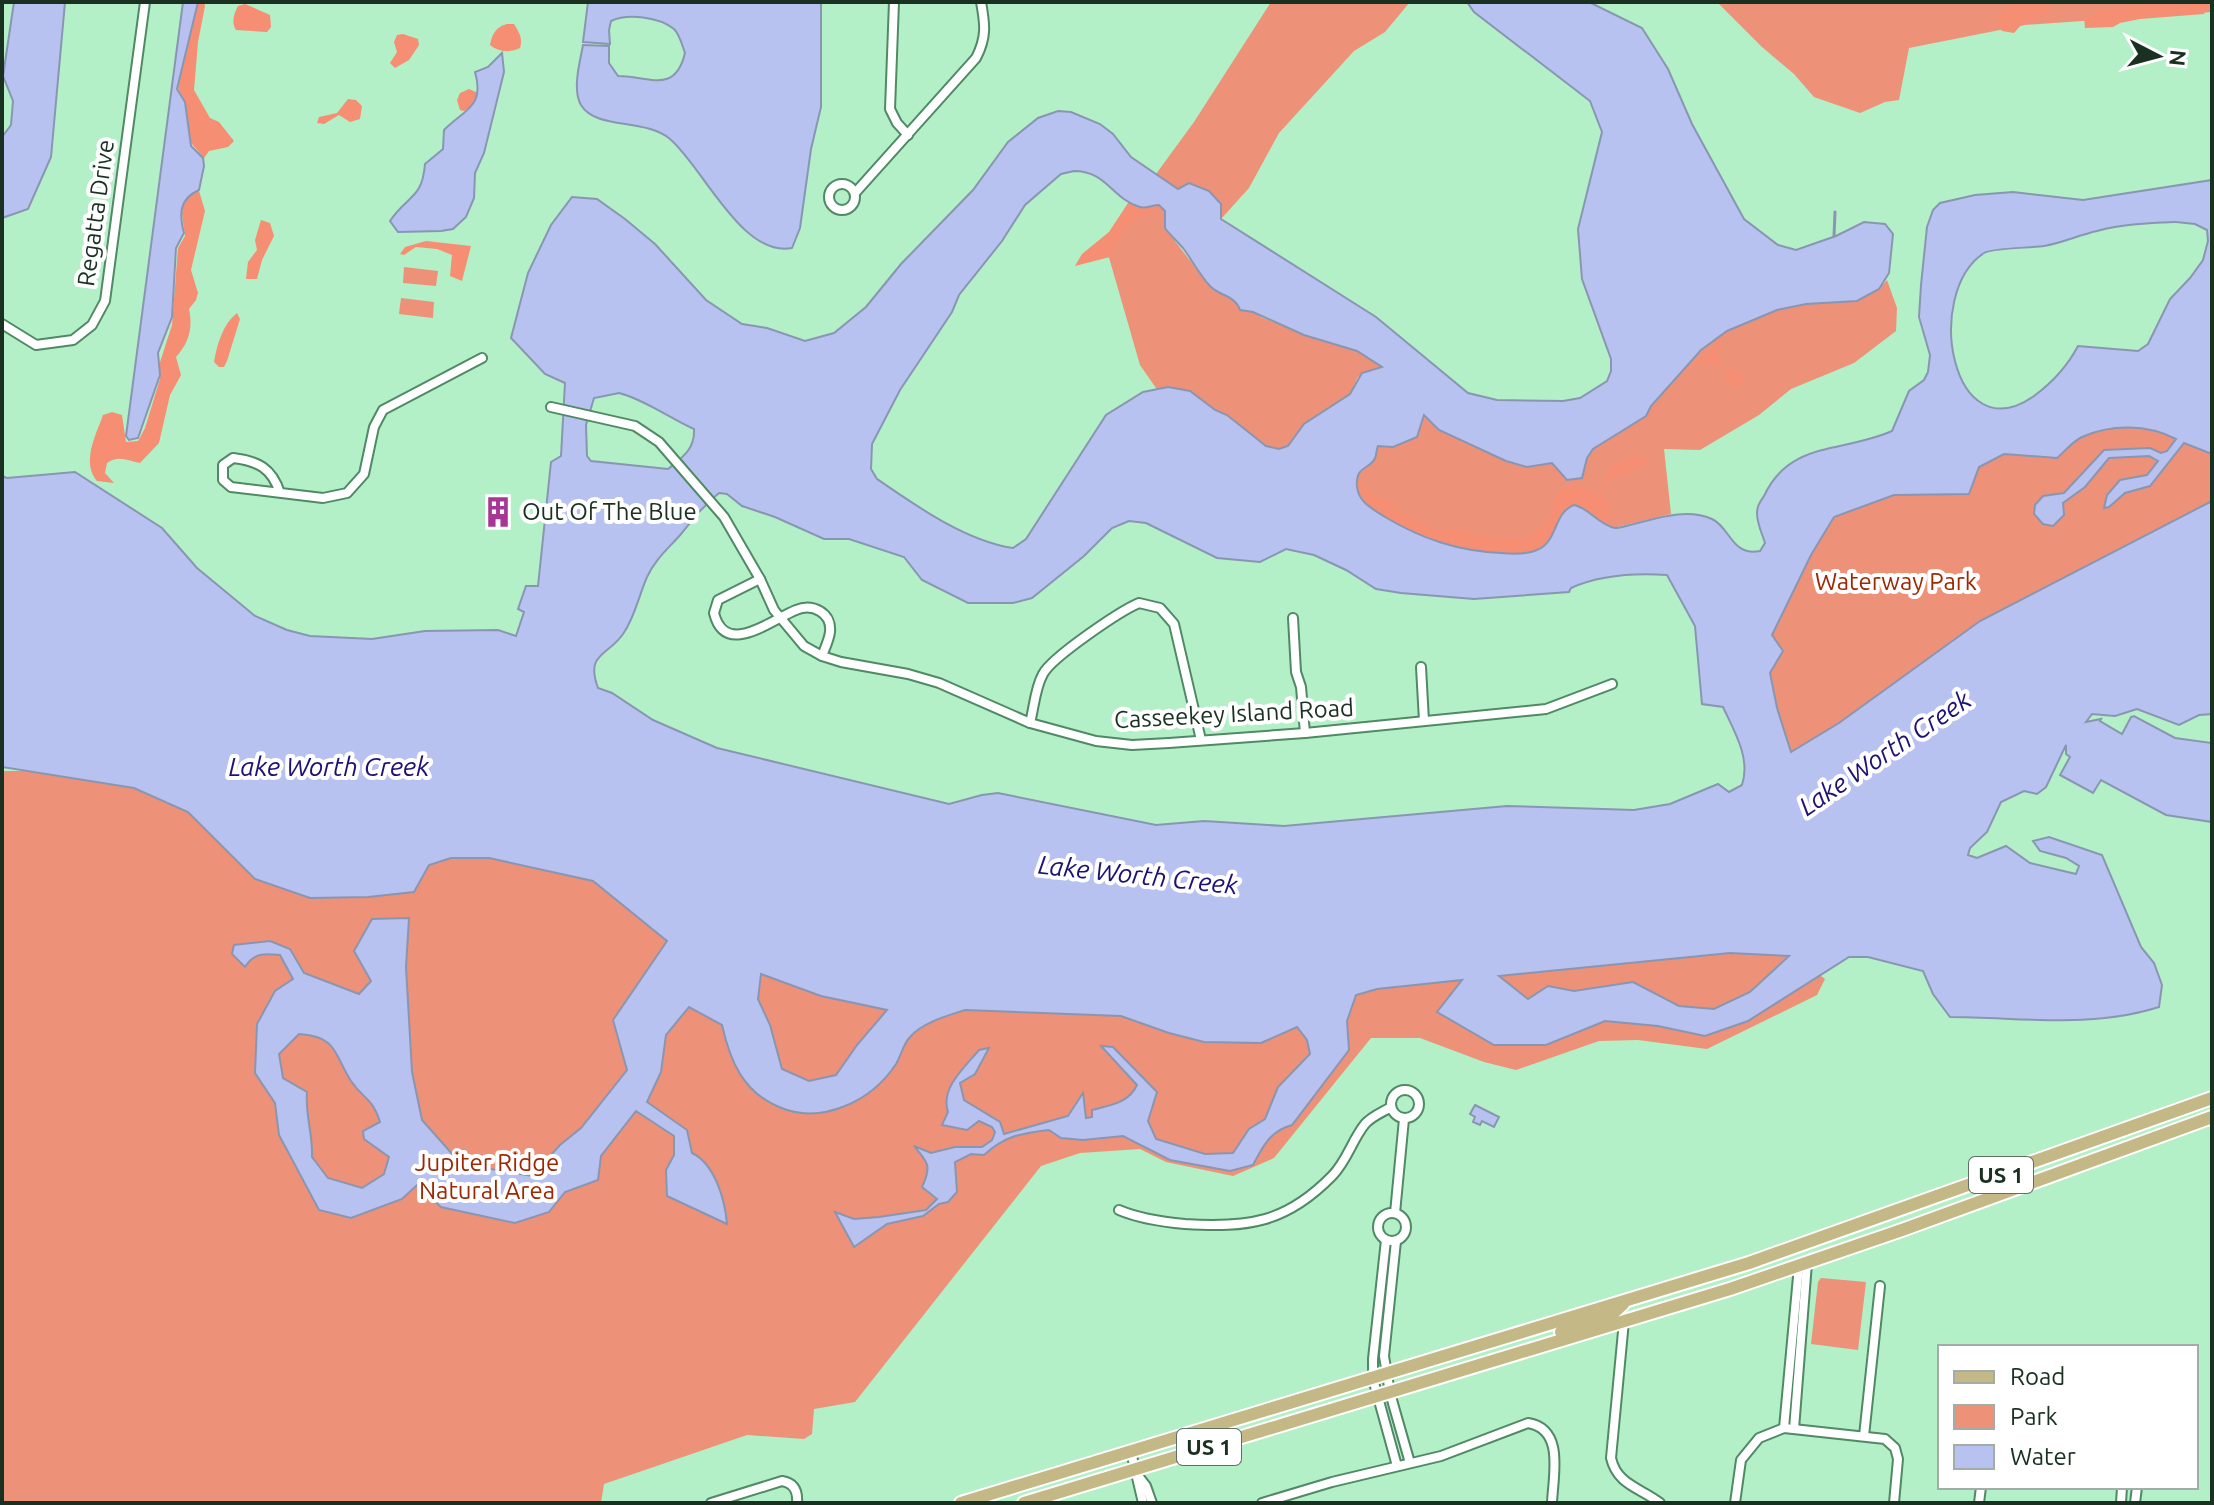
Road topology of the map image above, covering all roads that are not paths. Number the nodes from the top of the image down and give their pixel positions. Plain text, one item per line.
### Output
1 (145, 2) edge
2 (894, 2) edge
3 (981, 2) edge
4 (908, 135) junction
5 (855, 193) dead end
6 (2, 324) edge
7 (482, 358) dead end
8 (551, 407) dead end
9 (280, 493) junction
10 (760, 579) junction
11 (1293, 618) dead end
12 (781, 619) junction
13 (822, 656) junction
14 (1421, 667) dead end
15 (1612, 684) dead end
16 (1424, 721) junction
17 (1030, 723) junction
18 (1305, 733) junction
19 (1201, 740) junction
20 (2212, 1099) edge
21 (1391, 1107) junction
22 (2212, 1117) edge
23 (1404, 1119) junction
24 (2081, 1146) junction
25 (2097, 1159) junction
26 (2010, 1190) junction
27 (1119, 1210) dead end
28 (1395, 1213) junction
29 (1868, 1222) junction
30 (1386, 1240) junction
31 (1396, 1241) junction
32 (1803, 1264) junction
33 (1880, 1286) dead end
34 (1730, 1289) junction
35 (1627, 1300) junction
36 (1624, 1321) junction
37 (1484, 1364) junction
38 (1380, 1377) junction
39 (1384, 1395) junction
40 (1789, 1428) junction
41 (1402, 1436) junction
42 (1864, 1436) junction
43 (1390, 1441) junction
44 (1131, 1452) junction
45 (1410, 1463) junction
46 (1397, 1466) junction
47 (1134, 1469) junction
48 (711, 1503) edge
49 (797, 1503) edge
50 (961, 1503) edge
51 (1024, 1503) edge
52 (1145, 1503) edge
53 (1262, 1503) edge
54 (1552, 1503) edge
55 (1660, 1503) edge
56 (1735, 1503) edge
57 (1894, 1503) edge

1 - 6 street, Regatta Drive
2 - 4 street
3 - 4 street
4 - 5 street
7 - 9 street
8 - 10 street, Casseekey Island Road
9 - 9 street
10 - 12 street, Casseekey Island Road
10 - 12 street
11 - 18 street
12 - 13 street, Casseekey Island Road
12 - 13 street
13 - 17 street, Casseekey Island Road
14 - 16 street
15 - 16 street, Casseekey Island Road
16 - 18 street, Casseekey Island Road
17 - 19 street, Casseekey Island Road
17 - 19 street
18 - 19 street, Casseekey Island Road
20 - 24 main road, US 1
20 - 25 main road
21 - 23 street
21 - 23 street
21 - 27 street
22 - 25 main road, US 1
23 - 28 street
24 - 26 main road
24 - 29 main road, US 1
25 - 26 main road, US 1
26 - 32 main road, US 1
28 - 30 street
28 - 31 street
29 - 34 main road
29 - 35 main road, US 1
30 - 31 street
30 - 38 street
31 - 38 street
32 - 34 main road, US 1
32 - 40 street
33 - 42 street
34 - 36 main road, US 1
35 - 37 main road
35 - 38 main road, US 1
36 - 37 main road, US 1
36 - 55 street
37 - 39 main road, US 1
38 - 39 street
38 - 39 street
38 - 44 main road, US 1
39 - 41 street
39 - 43 street
39 - 47 main road, US 1
40 - 42 street
40 - 56 street
41 - 43 street
41 - 45 street
42 - 57 street
43 - 46 street
44 - 47 street
44 - 50 main road, US 1
45 - 46 street
45 - 54 street
46 - 53 street
47 - 51 main road, US 1
47 - 52 street
48 - 49 street

